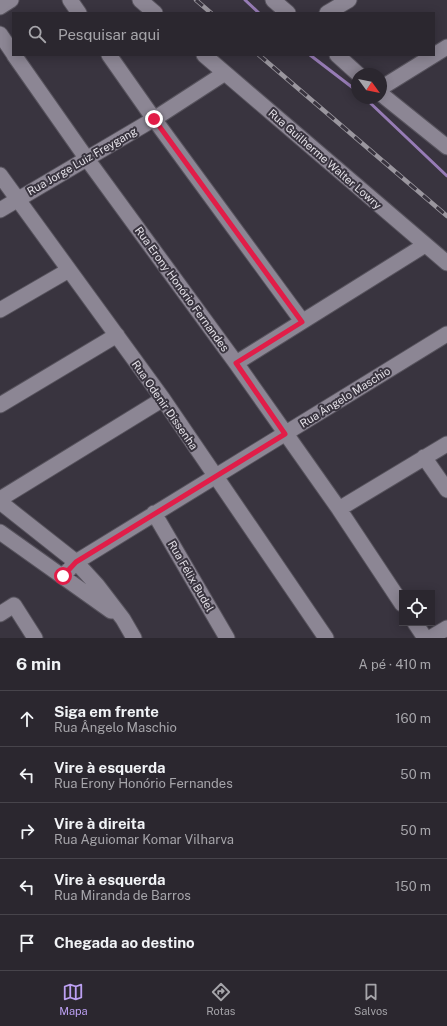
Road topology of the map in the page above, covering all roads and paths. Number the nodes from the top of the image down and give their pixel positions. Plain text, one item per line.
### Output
1 (11, 0) edge
2 (70, 0) edge
3 (140, 0) edge
4 (273, 0) edge
5 (349, 0) edge
6 (0, 7) edge
7 (78, 12) edge
8 (155, 12) edge
9 (287, 12) edge
10 (329, 12) edge
11 (0, 34) edge
12 (447, 47) edge
13 (12, 51) edge
14 (435, 54) edge
15 (15, 56) edge
16 (109, 56) edge
17 (205, 56) edge
18 (337, 56) edge
19 (433, 56) edge
20 (351, 68) edge
21 (225, 73) junction
22 (387, 84) edge
23 (387, 99) edge
24 (154, 119) junction
25 (446, 144) edge
26 (87, 159) junction
27 (0, 175) edge
28 (18, 199) junction
29 (0, 210) edge
30 (425, 245) junction
31 (447, 263) edge
32 (69, 270) junction
33 (0, 310) edge
34 (302, 322) junction
35 (447, 334) edge
36 (117, 335) junction
37 (236, 363) junction
38 (163, 399) junction
39 (0, 405) edge
40 (285, 434) junction
41 (447, 444) edge
42 (424, 457) junction
43 (215, 477) junction
44 (447, 490) edge
45 (0, 499) edge
46 (0, 502) edge
47 (339, 509) junction
48 (154, 513) junction
49 (2, 536) edge
50 (76, 562) junction
51 (63, 576) junction
52 (399, 599) edge
53 (0, 614) edge
54 (123, 619) junction
55 (417, 626) edge
56 (447, 628) edge
57 (34, 638) edge
58 (134, 638) edge
59 (227, 638) edge
60 (326, 638) edge
61 (425, 638) edge
62 (430, 638) edge

1 - 6 street
2 - 7 street
3 - 8 street
4 - 9 street
5 - 10 street
11 - 13 street, Rua Erony Honório Fernandes
12 - 14 street
15 - 26 street, Rua Erony Honório Fernandes
16 - 24 street
17 - 21 street, Rua Guilherme Walter Lowry
18 - 20 street
19 - 22 street
21 - 24 street, Rua Jorge Luiz Freygang
21 - 30 street, Rua Guilherme Walter Lowry
23 - 25 street
24 - 26 street, Rua Jorge Luiz Freygang
24 - 34 street
26 - 28 street, Rua Jorge Luiz Freygang
26 - 37 street, Rua Erony Honório Fernandes
27 - 28 street, Rua Odenir Dissenha
28 - 29 street, Rua Jorge Luiz Freygang
28 - 32 street, Rua Odenir Dissenha
30 - 31 street, Rua Guilherme Walter Lowry
30 - 34 street
32 - 33 street
32 - 36 street, Rua Odenir Dissenha
34 - 37 street
35 - 40 street, Rua Ângelo Maschio
36 - 38 street, Rua Odenir Dissenha
36 - 39 street
37 - 40 street, Rua Erony Honório Fernandes
38 - 43 street, Rua Odenir Dissenha
38 - 45 street
40 - 43 street, Rua Ângelo Maschio
40 - 47 street, Rua Erony Honório Fernandes
41 - 42 street
42 - 44 street
42 - 47 street
43 - 48 street, Rua Ângelo Maschio
43 - 60 street, Rua Odenir Dissenha
46 - 50 street
47 - 52 street, Rua Erony Honório Fernandes
48 - 50 street, Rua Ângelo Maschio
48 - 59 street, Rua Félix Budel
49 - 51 street
50 - 51 street, Rua Ângelo Maschio
50 - 54 street
51 - 54 street
53 - 57 street
54 - 58 street
55 - 61 street
56 - 62 street

